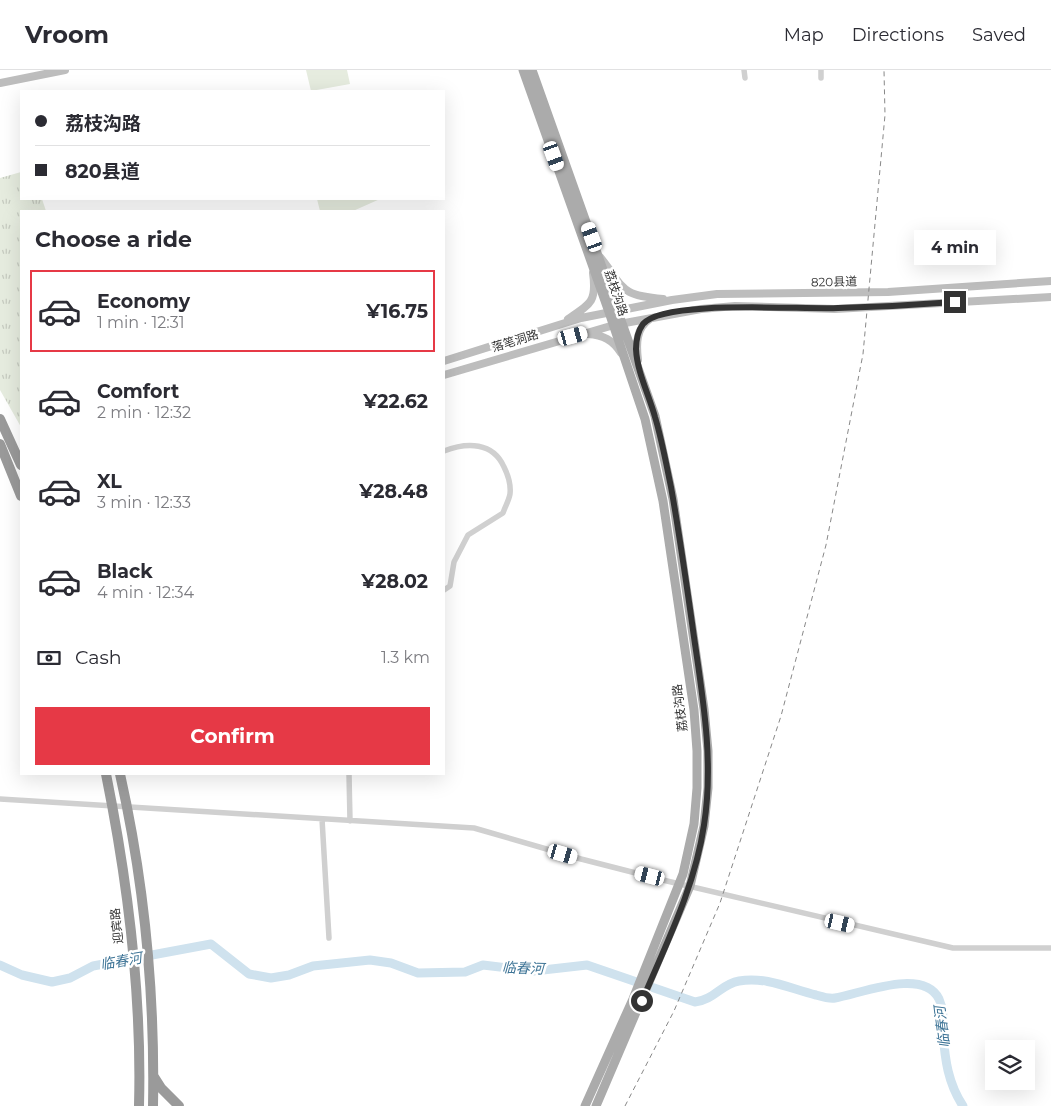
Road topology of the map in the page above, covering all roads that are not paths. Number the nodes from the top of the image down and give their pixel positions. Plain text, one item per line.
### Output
1 (64, 70) edge
2 (523, 70) edge
3 (532, 70) edge
4 (744, 70) edge
5 (821, 70) edge
6 (745, 78) dead end
7 (821, 78) dead end
8 (0, 83) edge
9 (595, 257) junction
10 (1051, 281) edge
11 (1051, 297) edge
12 (672, 300) junction
13 (614, 311) junction
14 (656, 316) junction
15 (623, 322) junction
16 (561, 324) junction
17 (614, 325) junction
18 (547, 329) junction
19 (573, 336) junction
20 (530, 348) junction
21 (625, 359) junction
22 (445, 361) edge
23 (639, 367) junction
24 (445, 375) edge
25 (0, 419) edge
26 (0, 444) edge
27 (445, 451) edge
28 (20, 461) edge
29 (20, 490) edge
30 (445, 589) edge
31 (106, 775) edge
32 (120, 775) edge
33 (349, 775) edge
34 (0, 799) edge
35 (113, 807) junction
36 (128, 808) junction
37 (322, 819) junction
38 (350, 821) junction
39 (680, 884) junction
40 (690, 886) junction
41 (328, 938) dead end
42 (1051, 948) edge
43 (652, 965) junction
44 (637, 1000) junction
45 (153, 1076) junction
46 (139, 1106) edge
47 (153, 1106) edge
48 (180, 1106) edge
49 (584, 1106) edge
50 (596, 1106) edge

1 - 8 main road
2 - 9 main road, 荔枝沟路
3 - 9 main road, 荔枝沟路
4 - 6 street
5 - 7 street
9 - 12 main road
9 - 13 main road, 荔枝沟路
9 - 16 main road
10 - 12 main road, 820县道
11 - 14 main road, 820县道
12 - 13 main road, 820县道
13 - 15 main road, 荔枝沟路
13 - 16 main road, 落笔洞路
13 - 17 main road, 荔枝沟路
14 - 15 main road, 820县道
14 - 23 main road
15 - 17 main road, 落笔洞路
15 - 23 main road, 荔枝沟路
16 - 18 main road, 落笔洞路
17 - 19 main road, 落笔洞路
17 - 21 main road, 荔枝沟路
18 - 20 main road
18 - 22 main road, 落笔洞路
19 - 20 main road, 落笔洞路
19 - 21 main road
20 - 24 main road, 落笔洞路
21 - 39 main road, 荔枝沟路
23 - 40 main road, 荔枝沟路
25 - 28 highway
26 - 29 highway
27 - 30 street
31 - 35 highway, 迎宾路
32 - 36 highway
33 - 38 street
34 - 35 street
35 - 36 street
35 - 46 highway, 迎宾路
36 - 37 street
36 - 45 highway
37 - 38 street
37 - 41 street
38 - 39 street
39 - 40 street
39 - 43 main road, 荔枝沟路
40 - 42 street
40 - 43 main road, 荔枝沟路
43 - 44 main road, 荔枝沟路
44 - 49 main road, 荔枝沟路
44 - 50 main road, 荔枝沟路
45 - 47 highway
45 - 48 highway

